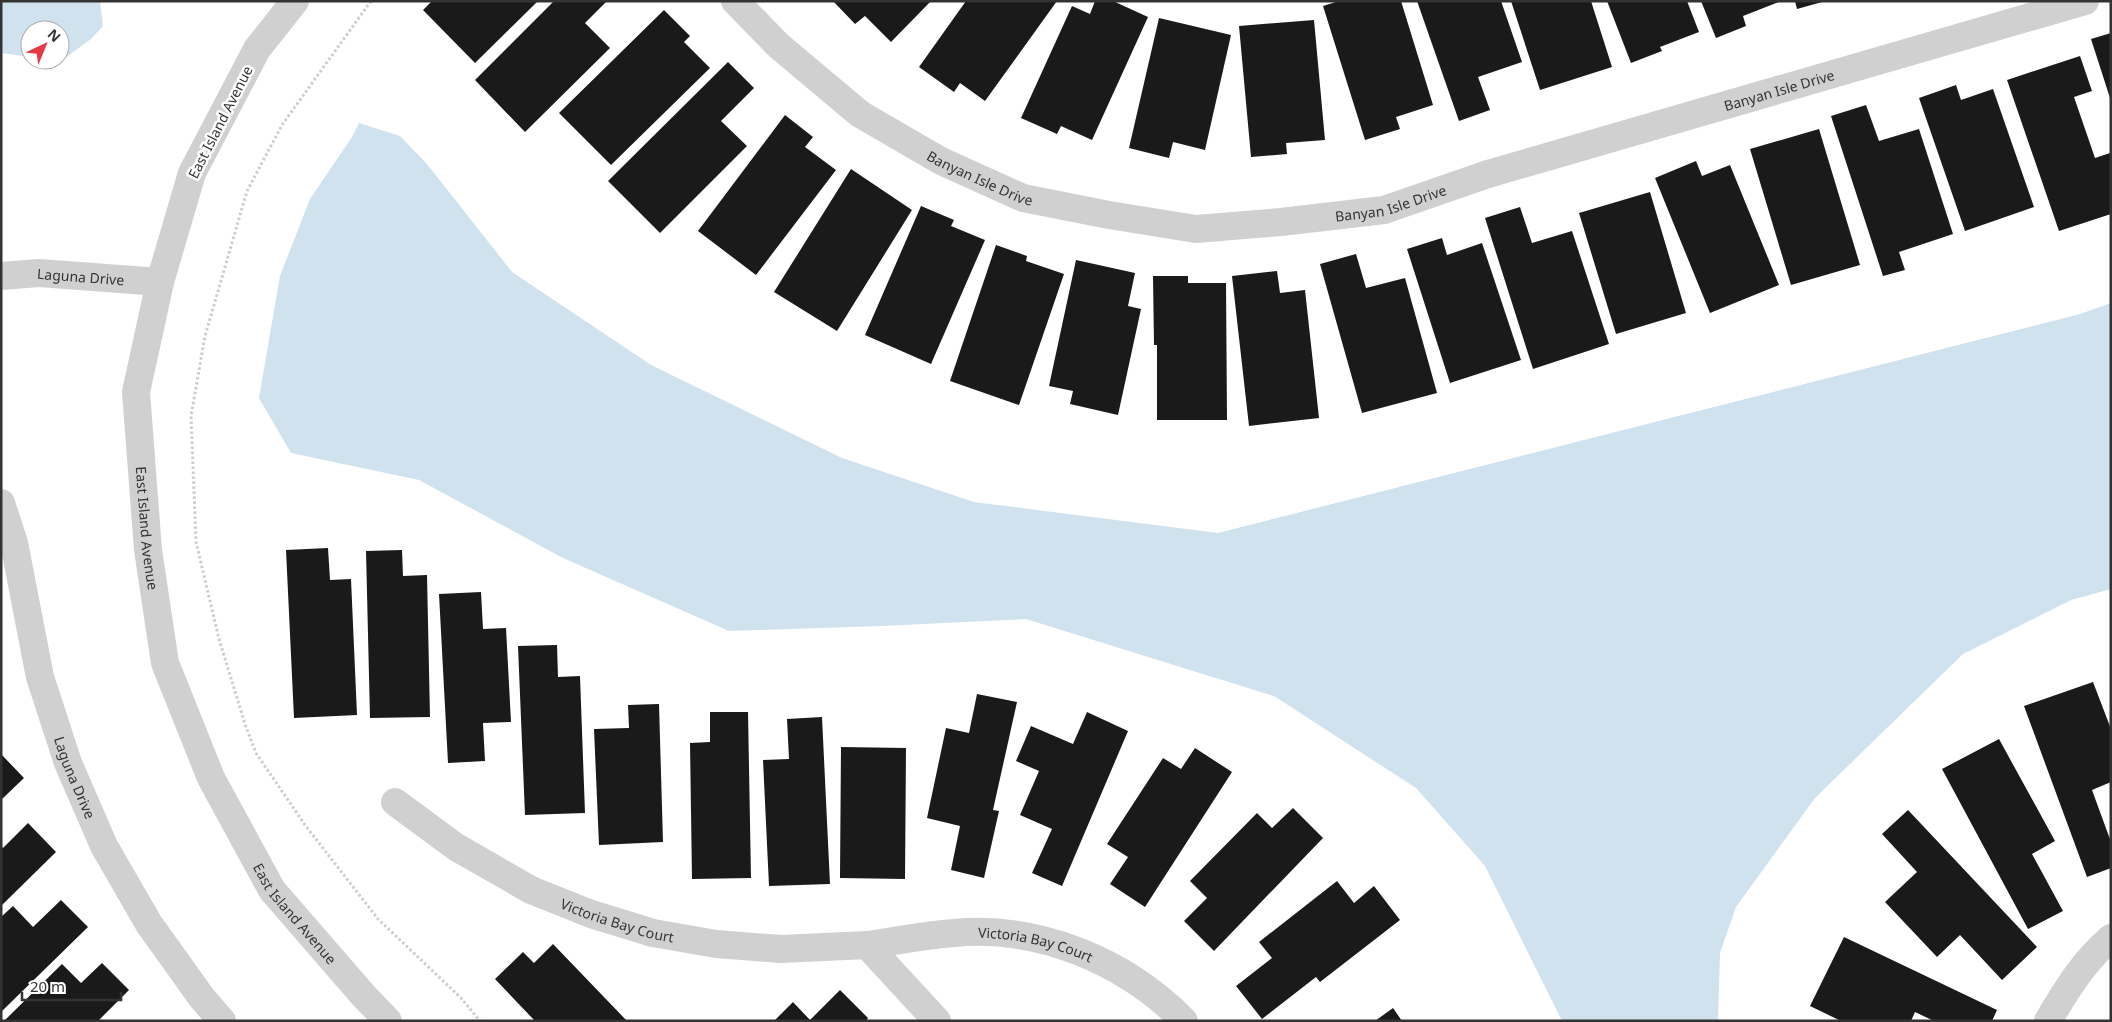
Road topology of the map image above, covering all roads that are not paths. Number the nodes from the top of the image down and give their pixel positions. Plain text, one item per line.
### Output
1 (295, 1) edge
2 (735, 1) edge
3 (2085, 1) edge
4 (1, 276) edge
5 (160, 282) junction
6 (1, 503) edge
7 (395, 802) dead end
8 (2111, 938) edge
9 (867, 945) junction
10 (222, 1021) edge
11 (388, 1021) edge
12 (936, 1021) edge
13 (1184, 1021) edge
14 (2048, 1021) edge

1 - 5 street, East Island Avenue
2 - 3 street, Banyan Isle Drive
4 - 5 street, Laguna Drive
5 - 11 street, East Island Avenue
6 - 10 street, Laguna Drive
7 - 9 street, Victoria Bay Court
8 - 14 street
9 - 12 street
9 - 13 street, Victoria Bay Court

